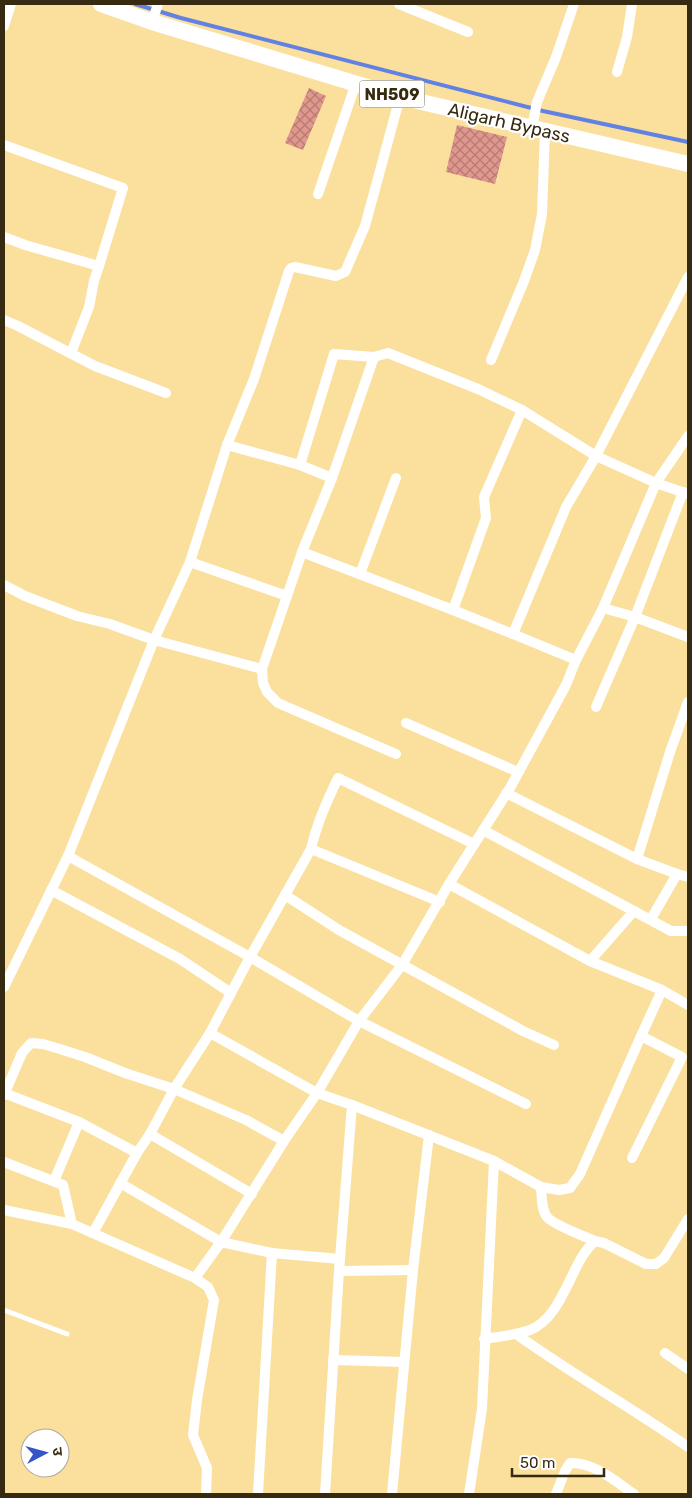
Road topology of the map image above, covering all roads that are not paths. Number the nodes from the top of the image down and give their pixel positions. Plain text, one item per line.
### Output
1 (11, 4) edge
2 (101, 4) edge
3 (399, 4) edge
4 (574, 4) edge
5 (632, 4) edge
6 (155, 13) edge
7 (4, 26) edge
8 (468, 32) dead end
9 (617, 72) dead end
10 (356, 83) junction
11 (400, 97) junction
12 (537, 126) junction
13 (4, 145) edge
14 (688, 164) edge
15 (318, 194) dead end
16 (4, 237) edge
17 (99, 266) junction
18 (688, 277) edge
19 (4, 320) edge
20 (71, 353) junction
21 (374, 357) junction
22 (490, 360) dead end
23 (166, 393) dead end
24 (522, 410) junction
25 (688, 436) edge
26 (227, 445) junction
27 (596, 456) junction
28 (300, 465) junction
29 (332, 478) junction
30 (396, 478) dead end
31 (656, 482) junction
32 (686, 493) edge
33 (302, 552) junction
34 (190, 562) junction
35 (360, 574) junction
36 (4, 585) edge
37 (287, 596) junction
38 (603, 608) junction
39 (453, 610) junction
40 (635, 617) junction
41 (513, 634) junction
42 (688, 637) edge
43 (154, 640) junction
44 (576, 660) junction
45 (262, 669) junction
46 (596, 706) dead end
47 (688, 706) edge
48 (406, 723) dead end
49 (396, 754) dead end
50 (518, 772) junction
51 (506, 793) junction
52 (483, 830) junction
53 (474, 844) junction
54 (312, 849) junction
55 (68, 856) junction
56 (637, 859) junction
57 (677, 874) junction
58 (688, 877) edge
59 (450, 884) junction
60 (51, 890) junction
61 (285, 895) junction
62 (440, 902) junction
63 (634, 911) junction
64 (650, 919) junction
65 (688, 930) edge
66 (250, 957) junction
67 (590, 961) junction
68 (402, 965) junction
69 (4, 985) edge
70 (662, 990) junction
71 (231, 993) junction
72 (688, 1005) edge
73 (359, 1021) junction
74 (210, 1033) junction
75 (641, 1036) junction
76 (554, 1045) dead end
77 (174, 1089) junction
78 (317, 1093) junction
79 (4, 1094) edge
80 (526, 1104) dead end
81 (352, 1105) junction
82 (80, 1122) junction
83 (150, 1134) junction
84 (428, 1135) junction
85 (284, 1141) junction
86 (137, 1153) junction
87 (632, 1158) dead end
88 (494, 1161) junction
89 (4, 1162) edge
90 (54, 1181) junction
91 (120, 1183) junction
92 (541, 1187) junction
93 (252, 1194) junction
94 (4, 1210) edge
95 (688, 1219) edge
96 (72, 1224) junction
97 (93, 1233) junction
98 (595, 1241) junction
99 (221, 1242) junction
100 (272, 1253) junction
101 (340, 1259) junction
102 (413, 1270) junction
103 (339, 1271) junction
104 (195, 1278) junction
105 (4, 1310) edge
106 (66, 1334) dead end
107 (516, 1334) junction
108 (484, 1339) junction
109 (665, 1353) dead end
110 (334, 1360) junction
111 (404, 1362) junction
112 (688, 1369) edge
113 (688, 1447) edge
114 (206, 1494) edge
115 (258, 1494) edge
116 (325, 1494) edge
117 (392, 1494) edge
118 (469, 1494) edge
119 (556, 1494) edge
120 (634, 1494) edge

1 - 7 street
2 - 6 highway, Aligarh Bypass / NH509
3 - 8 street
4 - 12 street
5 - 9 street
6 - 10 highway, Aligarh Bypass / NH509
10 - 11 highway, Aligarh Bypass / NH509
10 - 15 street
11 - 12 highway, Aligarh Bypass / NH509
11 - 26 street
12 - 14 highway, Aligarh Bypass / NH509
12 - 22 street
13 - 17 street
16 - 17 street
17 - 20 street
18 - 27 street
19 - 20 street
20 - 23 street
21 - 24 street
21 - 28 street
21 - 29 street
24 - 27 street
24 - 39 street
25 - 31 street
26 - 28 street
26 - 34 street
27 - 31 street
27 - 41 street
28 - 29 street
29 - 33 street
30 - 35 street
31 - 32 street
31 - 38 street
32 - 40 street
33 - 35 street
33 - 37 street
34 - 37 street
34 - 43 street
35 - 39 street
36 - 43 street
37 - 45 street
38 - 40 street
38 - 44 street
39 - 41 street
40 - 42 street
40 - 46 street
41 - 44 street
43 - 45 street
43 - 55 street
44 - 50 street
45 - 49 street
47 - 56 street
48 - 50 street
50 - 51 street
51 - 52 street
51 - 56 street
52 - 53 street
52 - 63 street
53 - 54 street
53 - 59 street
54 - 61 street
54 - 62 street
55 - 60 street
55 - 66 street
56 - 57 street
57 - 58 street
57 - 64 street
59 - 62 street
59 - 67 street
60 - 69 street
60 - 71 street
61 - 66 street
61 - 68 street
62 - 68 street
63 - 64 street
63 - 67 street
64 - 65 street
66 - 71 street
66 - 73 street
67 - 70 street
68 - 73 street
68 - 76 street
70 - 72 street
70 - 75 street
71 - 74 street
73 - 78 street
73 - 80 street
74 - 77 street
74 - 78 street
75 - 87 street
75 - 92 street
77 - 79 street
77 - 83 street
77 - 85 street
78 - 81 street
78 - 85 street
79 - 82 street
81 - 84 street
81 - 101 street
82 - 86 street
82 - 90 street
83 - 86 street
83 - 93 street
84 - 88 street
84 - 102 street
85 - 93 street
86 - 91 street
88 - 92 street
88 - 108 street
89 - 90 street
90 - 96 street
91 - 97 street
91 - 99 street
92 - 98 street
93 - 99 street
94 - 96 street
95 - 98 street
96 - 97 street
97 - 104 street
98 - 107 street
99 - 100 street
99 - 104 street
100 - 101 street
100 - 115 street
101 - 103 street
102 - 103 street
102 - 111 street
103 - 110 street
104 - 114 street
105 - 106 lane
107 - 108 street
107 - 113 street
108 - 118 street
109 - 112 street
110 - 111 street
110 - 116 street
111 - 117 street
119 - 120 street

